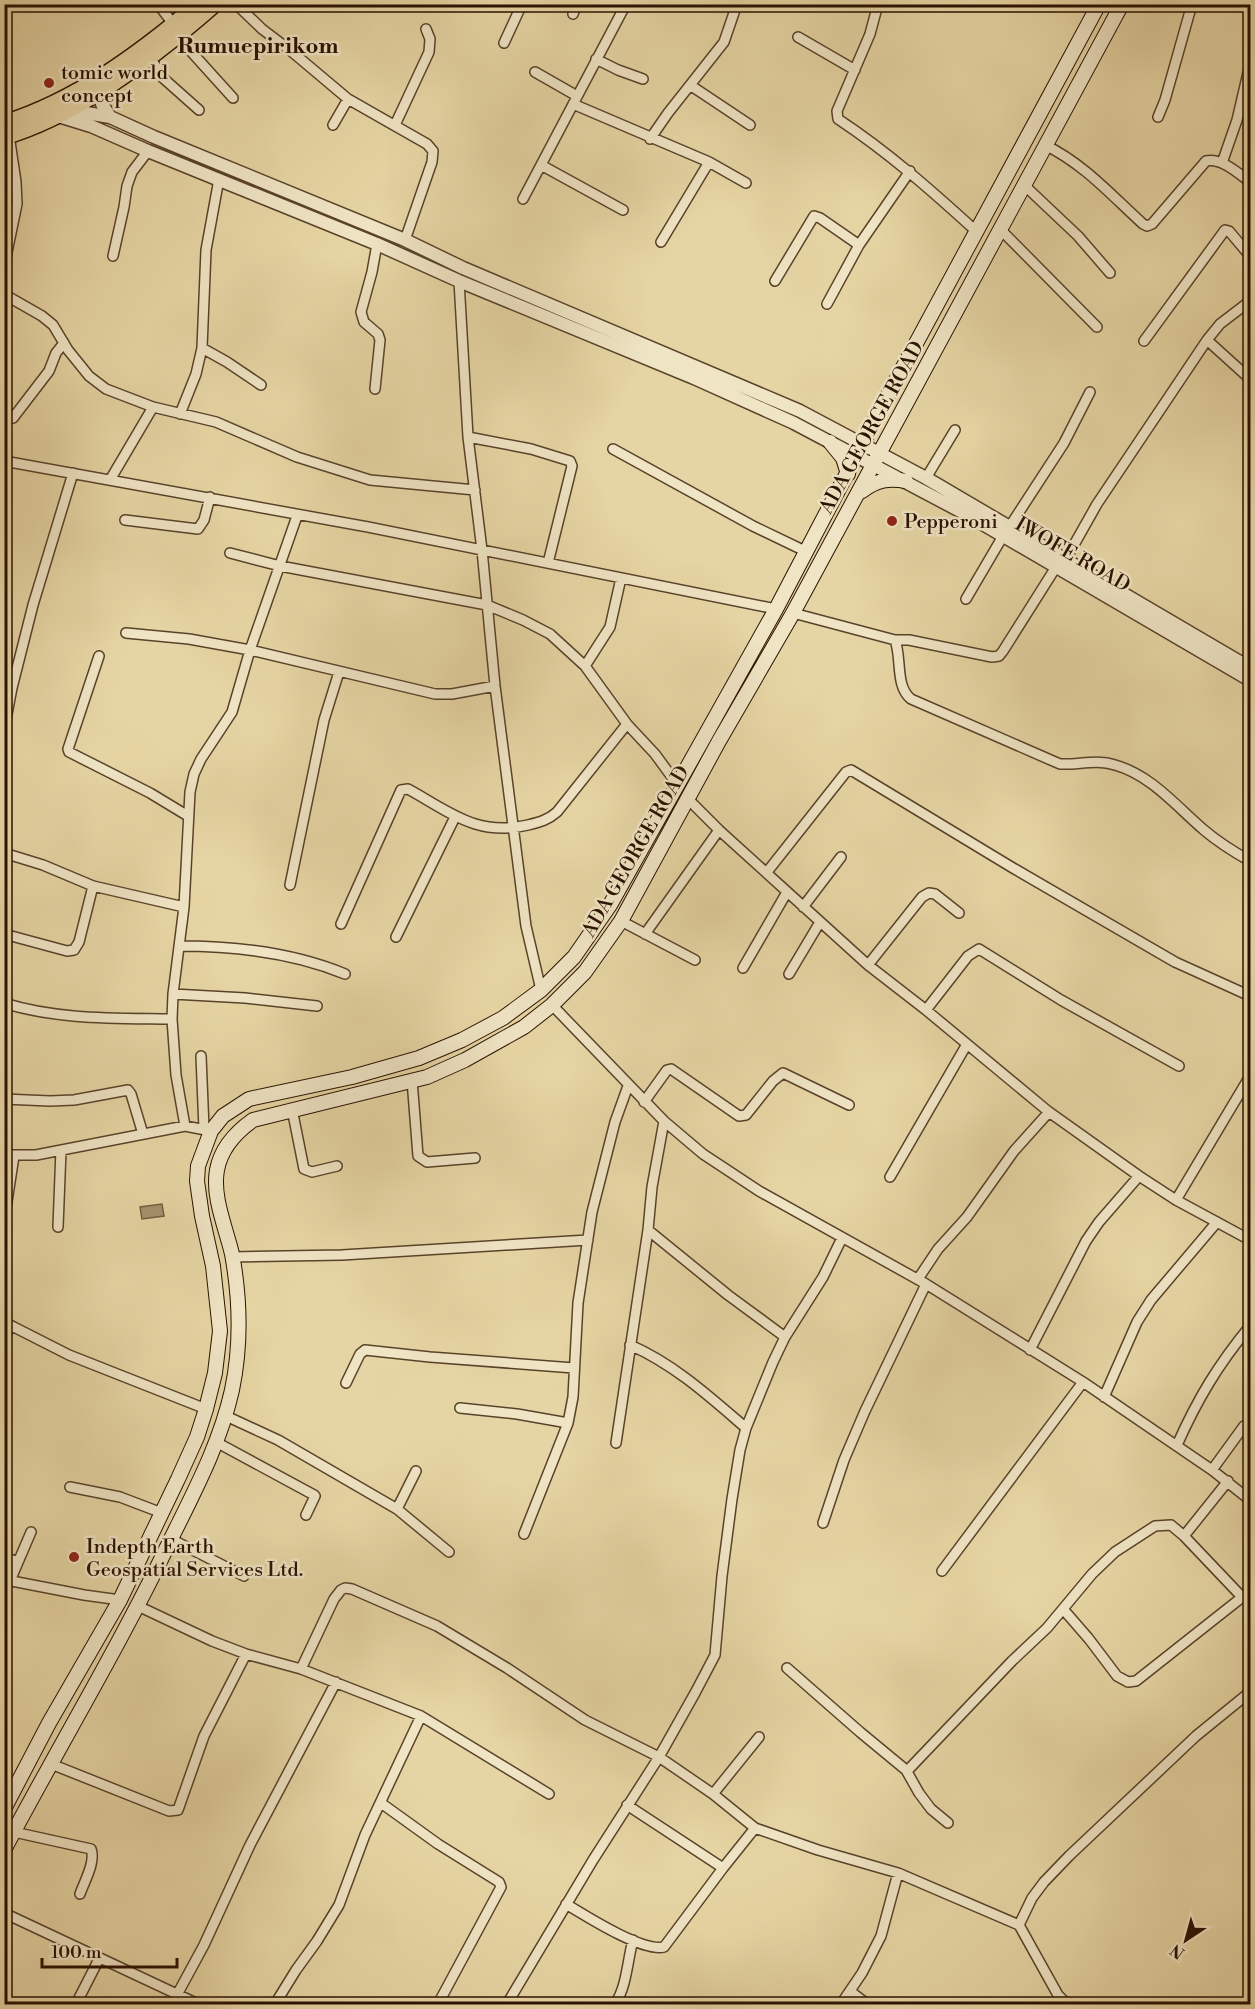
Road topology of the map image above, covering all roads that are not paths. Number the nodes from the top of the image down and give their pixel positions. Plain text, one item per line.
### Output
1 (158, 4) edge
2 (198, 4) edge
3 (215, 4) edge
4 (236, 4) edge
5 (522, 4) edge
6 (626, 4) edge
7 (737, 4) edge
8 (878, 4) edge
9 (1099, 4) edge
10 (1122, 4) edge
11 (1192, 4) edge
12 (426, 29) dead end
13 (175, 31) junction
14 (798, 37) dead end
15 (504, 44) dead end
16 (150, 56) junction
17 (596, 59) junction
18 (1251, 64) edge
19 (855, 70) junction
20 (535, 72) dead end
21 (644, 79) dead end
22 (690, 85) junction
23 (96, 86) junction
24 (233, 98) dead end
25 (348, 99) junction
26 (575, 100) junction
27 (74, 105) junction
28 (41, 109) junction
29 (199, 110) dead end
30 (56, 116) junction
31 (110, 117) junction
32 (1158, 117) dead end
33 (333, 125) dead end
34 (395, 125) junction
35 (750, 125) dead end
36 (91, 126) junction
37 (6, 132) edge
38 (650, 139) junction
39 (1045, 145) junction
40 (148, 151) junction
41 (709, 162) junction
42 (1222, 163) junction
43 (541, 165) junction
44 (910, 171) junction
45 (219, 179) junction
46 (1251, 182) edge
47 (746, 183) dead end
48 (1023, 184) junction
49 (524, 198) dead end
50 (623, 210) dead end
51 (1000, 229) junction
52 (977, 232) junction
53 (405, 240) junction
54 (661, 242) dead end
55 (377, 244) junction
56 (859, 245) junction
57 (113, 256) dead end
58 (1251, 256) edge
59 (4, 267) edge
60 (1110, 273) dead end
61 (459, 281) junction
62 (776, 281) dead end
63 (4, 292) edge
64 (1251, 301) edge
65 (827, 304) dead end
66 (1097, 327) dead end
67 (1207, 340) junction
68 (1143, 341) dead end
69 (64, 343) junction
70 (202, 348) junction
71 (1251, 379) edge
72 (261, 385) dead end
73 (375, 389) dead end
74 (1090, 392) dead end
75 (153, 406) junction
76 (180, 414) junction
77 (13, 418) dead end
78 (955, 430) dead end
79 (468, 438) junction
80 (830, 442) junction
81 (613, 449) dead end
82 (861, 450) junction
83 (881, 452) junction
84 (4, 461) edge
85 (874, 465) junction
86 (73, 473) junction
87 (848, 474) junction
88 (926, 478) junction
89 (110, 480) junction
90 (906, 481) junction
91 (475, 490) junction
92 (858, 494) junction
93 (210, 497) junction
94 (297, 516) junction
95 (125, 520) dead end
96 (1006, 531) junction
97 (482, 550) junction
98 (805, 551) junction
99 (230, 554) dead end
100 (548, 563) junction
101 (1061, 563) junction
102 (280, 566) junction
103 (621, 578) junction
104 (966, 599) dead end
105 (487, 605) junction
106 (776, 609) junction
107 (793, 613) junction
108 (126, 633) dead end
109 (895, 640) junction
110 (250, 650) junction
111 (99, 656) dead end
112 (585, 666) junction
113 (1251, 668) edge
114 (339, 672) junction
115 (1251, 680) edge
116 (495, 686) junction
117 (8, 687) edge
118 (627, 724) junction
119 (4, 730) edge
120 (677, 784) junction
121 (687, 798) junction
122 (188, 816) junction
123 (455, 817) junction
124 (513, 828) junction
125 (719, 830) junction
126 (4, 853) edge
127 (841, 857) dead end
128 (1251, 861) edge
129 (767, 872) junction
130 (290, 885) dead end
131 (93, 886) junction
132 (787, 892) junction
133 (184, 907) junction
134 (803, 907) junction
135 (959, 913) dead end
136 (621, 921) junction
137 (819, 922) junction
138 (341, 924) dead end
139 (4, 934) edge
140 (645, 934) junction
141 (396, 937) dead end
142 (179, 946) junction
143 (695, 960) dead end
144 (868, 964) junction
145 (743, 968) dead end
146 (345, 974) dead end
147 (789, 974) dead end
148 (541, 990) junction
149 (173, 994) junction
150 (1251, 996) edge
151 (4, 1003) edge
152 (552, 1005) junction
153 (317, 1006) dead end
154 (926, 1010) junction
155 (172, 1019) junction
156 (967, 1044) junction
157 (201, 1056) dead end
158 (1179, 1066) dead end
159 (1251, 1076) edge
160 (412, 1080) junction
161 (628, 1086) junction
162 (4, 1099) edge
163 (644, 1102) junction
164 (849, 1105) dead end
165 (292, 1109) junction
166 (1049, 1112) junction
167 (664, 1121) junction
168 (185, 1126) junction
169 (208, 1130) junction
170 (143, 1134) junction
171 (62, 1150) junction
172 (9, 1155) edge
173 (475, 1158) dead end
174 (337, 1166) dead end
175 (1139, 1176) junction
176 (890, 1178) dead end
177 (1176, 1200) junction
178 (4, 1221) edge
179 (1217, 1222) junction
180 (58, 1227) dead end
181 (648, 1230) junction
182 (843, 1238) junction
183 (588, 1240) junction
184 (1251, 1240) edge
185 (232, 1257) junction
186 (922, 1282) junction
187 (8, 1324) edge
188 (1251, 1326) edge
189 (4, 1336) edge
190 (785, 1337) junction
191 (630, 1345) junction
192 (1030, 1350) junction
193 (574, 1368) junction
194 (1083, 1382) junction
195 (346, 1383) dead end
196 (1104, 1397) junction
197 (460, 1408) dead end
198 (206, 1409) junction
199 (226, 1416) junction
200 (568, 1423) junction
201 (1251, 1423) edge
202 (746, 1428) junction
203 (216, 1442) junction
204 (616, 1443) dead end
205 (1177, 1445) junction
206 (1212, 1470) junction
207 (416, 1472) dead end
208 (1228, 1481) junction
209 (70, 1487) dead end
210 (1251, 1500) edge
211 (397, 1509) junction
212 (162, 1513) junction
213 (306, 1515) dead end
214 (823, 1522) dead end
215 (31, 1532) dead end
216 (524, 1534) dead end
217 (1184, 1536) junction
218 (171, 1539) junction
219 (449, 1552) dead end
220 (4, 1557) edge
221 (18, 1562) junction
222 (942, 1571) dead end
223 (244, 1576) dead end
224 (7, 1583) edge
225 (1246, 1594) edge
226 (120, 1600) junction
227 (138, 1606) junction
228 (1063, 1610) junction
229 (246, 1654) junction
230 (787, 1668) dead end
231 (301, 1669) junction
232 (336, 1682) junction
233 (1251, 1692) edge
234 (422, 1716) junction
235 (759, 1737) dead end
236 (659, 1757) junction
237 (51, 1764) junction
238 (906, 1770) junction
239 (549, 1794) dead end
240 (713, 1794) junction
241 (381, 1803) junction
242 (627, 1805) junction
243 (4, 1809) edge
244 (948, 1823) dead end
245 (755, 1828) junction
246 (14, 1832) junction
247 (4, 1850) edge
248 (723, 1868) junction
249 (898, 1873) junction
250 (80, 1894) dead end
251 (566, 1904) junction
252 (4, 1913) edge
253 (1019, 1925) junction
254 (633, 1940) junction
255 (99, 1959) junction
256 (850, 1991) junction
257 (177, 1995) junction
258 (76, 2004) edge
259 (172, 2004) edge
260 (198, 2004) edge
261 (275, 2004) edge
262 (438, 2004) edge
263 (507, 2004) edge
264 (615, 2004) edge
265 (841, 2004) edge
266 (867, 2004) edge
267 (1067, 2004) edge

1 - 13 street
2 - 13 main road
3 - 13 main road
4 - 25 street
5 - 15 street
6 - 17 street
7 - 22 street
8 - 19 street
9 - 52 main road, ADA GEORGE ROAD
10 - 39 main road, ADA GEORGE ROAD
11 - 32 street
12 - 34 street
13 - 16 main road
13 - 23 main road
13 - 24 street
14 - 19 street
16 - 23 main road
16 - 29 street
17 - 21 street
17 - 26 street
18 - 42 street
19 - 44 street
20 - 26 street
22 - 35 street
22 - 38 street
23 - 27 main road
23 - 31 street
25 - 33 street
25 - 34 street
26 - 38 street
26 - 43 street
27 - 28 main road
27 - 30 main road
27 - 31 street
27 - 36 street
28 - 30 street
28 - 37 main road
30 - 36 street
30 - 37 main road
31 - 53 street
34 - 53 street
36 - 40 street
37 - 59 street
38 - 41 street
39 - 42 street
39 - 48 main road, ADA GEORGE ROAD
40 - 45 street
40 - 57 street
41 - 47 street
41 - 54 street
42 - 46 street
43 - 49 street
43 - 50 street
44 - 52 street
44 - 56 street
45 - 55 street
45 - 70 street
48 - 51 main road, ADA GEORGE ROAD
48 - 60 street
51 - 66 street
51 - 83 main road, ADA GEORGE ROAD
52 - 82 main road, ADA GEORGE ROAD
53 - 82 street
55 - 61 street
55 - 73 street
56 - 62 street
56 - 65 street
58 - 68 street
61 - 79 street
61 - 80 street
63 - 69 street
64 - 67 street
67 - 71 street
67 - 101 street
69 - 75 street
69 - 77 street
70 - 72 street
70 - 76 street
74 - 96 street
75 - 76 street
75 - 89 street
76 - 91 street
78 - 88 street
79 - 91 street
79 - 100 street
80 - 82 street
80 - 87 main road
81 - 98 street
82 - 83 street, IWOFE ROAD
82 - 85 street, IWOFE ROAD
82 - 87 main road, ADA GEORGE ROAD
83 - 85 main road, ADA GEORGE ROAD
83 - 88 street, IWOFE ROAD
84 - 86 street
85 - 90 street, IWOFE ROAD
85 - 92 main road, ADA GEORGE ROAD
86 - 89 street
86 - 117 street
87 - 98 main road, ADA GEORGE ROAD
88 - 96 street, IWOFE ROAD
89 - 93 street
90 - 92 main road
90 - 96 street, IWOFE ROAD
91 - 97 street
92 - 107 main road, ADA GEORGE ROAD
93 - 94 street
93 - 95 street
94 - 97 street
94 - 102 street
96 - 101 street, IWOFE ROAD
96 - 104 street
97 - 100 street
97 - 105 street
98 - 106 main road, ADA GEORGE ROAD
99 - 102 street
100 - 103 street
101 - 109 street
101 - 113 street, IWOFE ROAD
101 - 115 street, IWOFE ROAD
102 - 105 street
102 - 110 street
103 - 106 street
103 - 112 street
105 - 112 street
105 - 116 street
106 - 120 main road, ADA GEORGE ROAD
107 - 109 street
107 - 121 main road, ADA GEORGE ROAD
108 - 110 street
109 - 128 street
110 - 114 street
110 - 122 street
111 - 122 street
112 - 118 street
114 - 116 street
114 - 130 street
116 - 124 street
117 - 119 street
118 - 120 street
118 - 124 street
120 - 148 main road, ADA GEORGE ROAD
121 - 125 street
121 - 136 main road, ADA GEORGE ROAD
122 - 133 street
123 - 124 street
123 - 138 street
123 - 141 street
124 - 148 street
125 - 129 street
125 - 140 street
126 - 131 street
127 - 134 street
129 - 132 street
129 - 150 street
131 - 133 street
131 - 139 street
132 - 134 street
132 - 145 street
133 - 142 street
134 - 137 street
135 - 144 street
136 - 140 street
136 - 152 main road, ADA GEORGE ROAD
137 - 144 street
137 - 147 street
140 - 143 street
142 - 146 street
142 - 149 street
144 - 154 street
148 - 169 main road, ADA GEORGE ROAD
149 - 153 street
149 - 155 street
151 - 155 street
152 - 160 main road, ADA GEORGE ROAD
152 - 161 street
154 - 156 street
154 - 158 street
155 - 168 street
156 - 166 street
156 - 176 street
157 - 169 street
159 - 177 street
160 - 165 main road, ADA GEORGE ROAD
160 - 173 street
161 - 163 street
161 - 183 street
162 - 170 street
163 - 164 street
163 - 167 street
165 - 174 street
165 - 185 main road, ADA GEORGE ROAD
166 - 175 street
166 - 186 street
167 - 181 street
167 - 182 street
168 - 169 street
168 - 170 street
169 - 198 main road, ADA GEORGE ROAD
170 - 171 street
171 - 172 street
171 - 180 street
172 - 178 street
175 - 177 street
175 - 192 street
177 - 179 street
179 - 184 street
179 - 196 street
181 - 190 street
181 - 191 street
182 - 186 street
182 - 190 street
183 - 185 street
183 - 193 street
185 - 199 main road, ADA GEORGE ROAD
186 - 192 street
186 - 214 street
187 - 189 street
187 - 198 street
188 - 205 street
190 - 202 street
191 - 202 street
191 - 204 street
192 - 194 street
193 - 195 street
193 - 200 street
194 - 196 street
194 - 222 street
196 - 205 street
197 - 200 street
198 - 212 main road, ADA GEORGE ROAD
199 - 203 main road, ADA GEORGE ROAD
199 - 211 street
200 - 216 street
201 - 206 street
202 - 236 street
203 - 213 street
203 - 218 main road, ADA GEORGE ROAD
205 - 206 street
206 - 208 street
207 - 211 street
208 - 210 street
208 - 217 street
209 - 212 street
211 - 219 street
212 - 226 main road, ADA GEORGE ROAD
215 - 221 street
217 - 225 street
217 - 228 street
218 - 223 street
218 - 227 main road, ADA GEORGE ROAD
220 - 221 street
221 - 224 street
224 - 226 street
225 - 228 street
226 - 243 main road, ADA GEORGE ROAD
227 - 229 street
227 - 237 main road, ADA GEORGE ROAD
228 - 238 street
229 - 231 street
229 - 237 street
230 - 238 street
231 - 232 street
231 - 236 street
232 - 234 street
232 - 257 street
233 - 253 street
234 - 239 street
234 - 241 street
235 - 240 street
236 - 240 street
236 - 242 street
237 - 246 main road, ADA GEORGE ROAD
238 - 244 street
240 - 245 street
241 - 261 street
241 - 262 street
242 - 248 street
242 - 251 street
245 - 248 street
245 - 249 street
246 - 247 main road, ADA GEORGE ROAD
246 - 250 street
248 - 254 street
249 - 253 street
249 - 256 street
251 - 254 street
251 - 263 street
252 - 255 street
253 - 267 street
254 - 264 street
255 - 257 street
255 - 258 street
256 - 265 street
256 - 266 street
257 - 259 street
257 - 260 street

